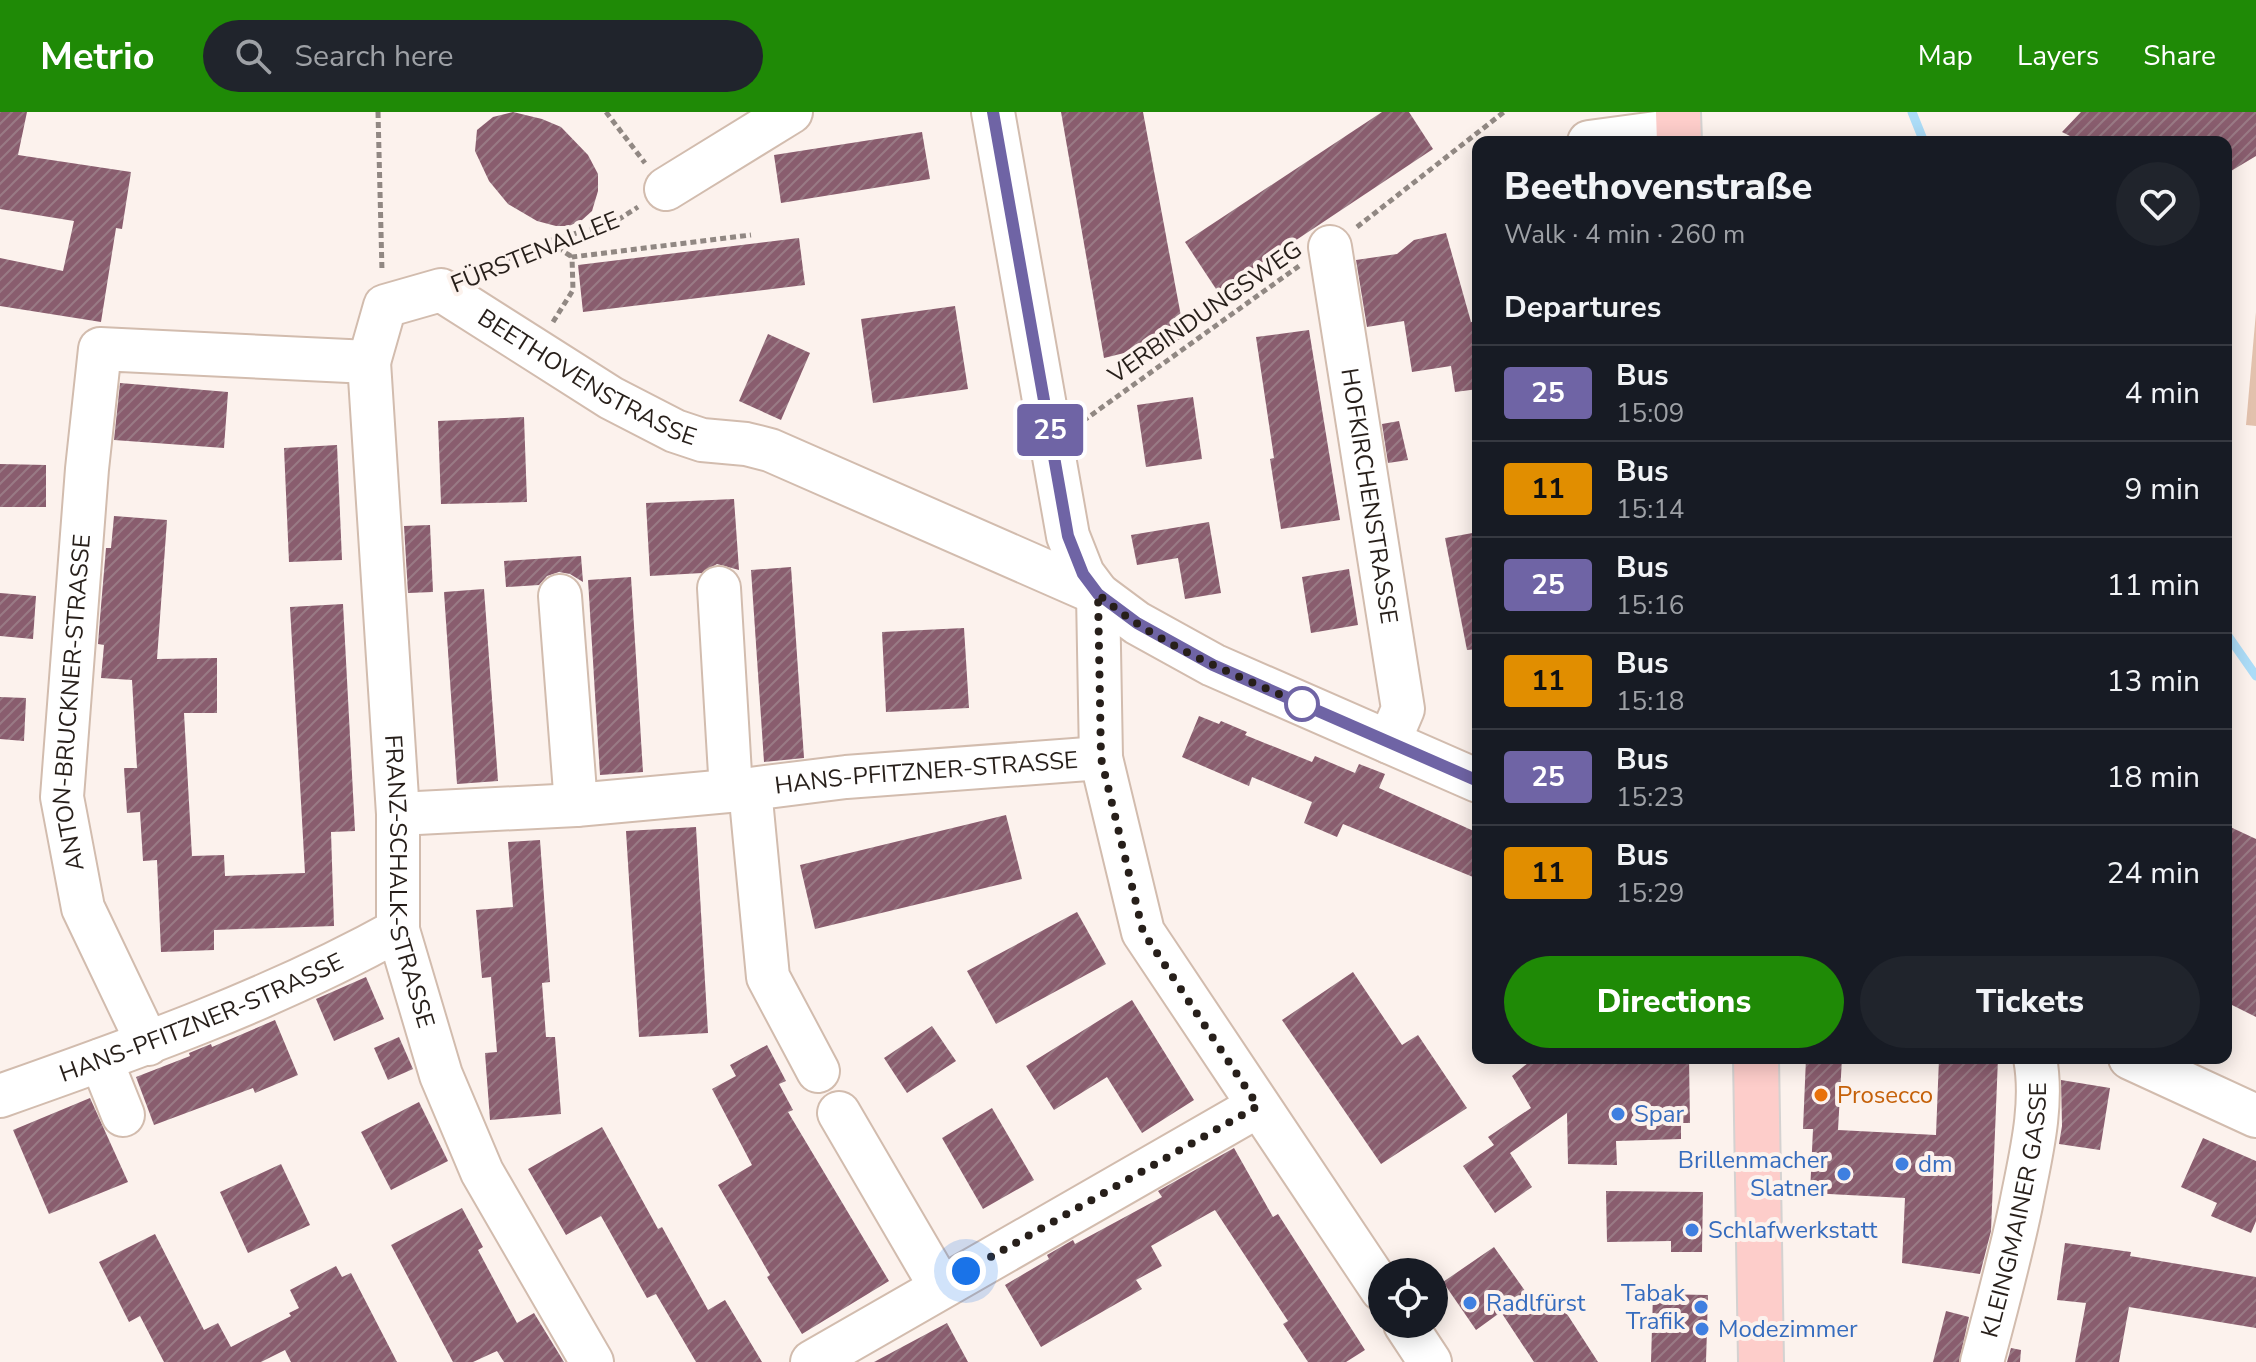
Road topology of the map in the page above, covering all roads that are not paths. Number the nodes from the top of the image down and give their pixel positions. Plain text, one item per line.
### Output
1 (791, 112) edge
2 (993, 112) edge
3 (1678, 128) edge
4 (1627, 136) edge
5 (666, 189) road end
6 (1330, 247) road end
7 (369, 362) junction
8 (719, 588) dead end
9 (1098, 594) junction
10 (560, 596) dead end
11 (1389, 742) junction
12 (1101, 758) junction
13 (1472, 778) edge
14 (740, 790) junction
15 (576, 805) junction
16 (398, 814) junction
17 (398, 930) junction
18 (148, 1044) junction
19 (101, 1060) junction
20 (1756, 1064) edge
21 (2036, 1064) edge
22 (2143, 1064) edge
23 (818, 1071) dead end
24 (0, 1096) edge
25 (1258, 1106) junction
26 (839, 1113) dead end
27 (123, 1115) dead end
28 (2256, 1116) edge
29 (1368, 1269) edge
30 (940, 1286) junction
31 (592, 1362) edge
32 (812, 1362) edge
33 (1761, 1362) edge
34 (1982, 1362) edge

1 - 5 street
2 - 9 street
3 - 4 street
6 - 11 street, HOFKIRCHENSTRASSE
7 - 9 street, BEETHOVENSTRASSE
7 - 16 street, FRANZ-SCHALK-STRASSE
7 - 18 street, ANTON-BRUCKNER-STRASSE
8 - 14 street
9 - 11 street
9 - 12 street
10 - 15 street
11 - 13 street
12 - 14 street, HANS-PFITZNER-STRASSE
12 - 25 street
14 - 15 street, HANS-PFITZNER-STRASSE
14 - 23 street, HANS-PFITZNER-STRASSE
15 - 16 street, HANS-PFITZNER-STRASSE
16 - 17 street, FRANZ-SCHALK-STRASSE
17 - 18 street, HANS-PFITZNER-STRASSE
17 - 31 street, FRANZ-SCHALK-STRASSE
18 - 19 street, HANS-PFITZNER-STRASSE
19 - 24 street, HANS-PFITZNER-STRASSE
19 - 27 street
20 - 33 main road
21 - 34 street, KLEINGMAINER GASSE
22 - 28 street
25 - 29 street
25 - 30 street
26 - 30 street
30 - 32 street

